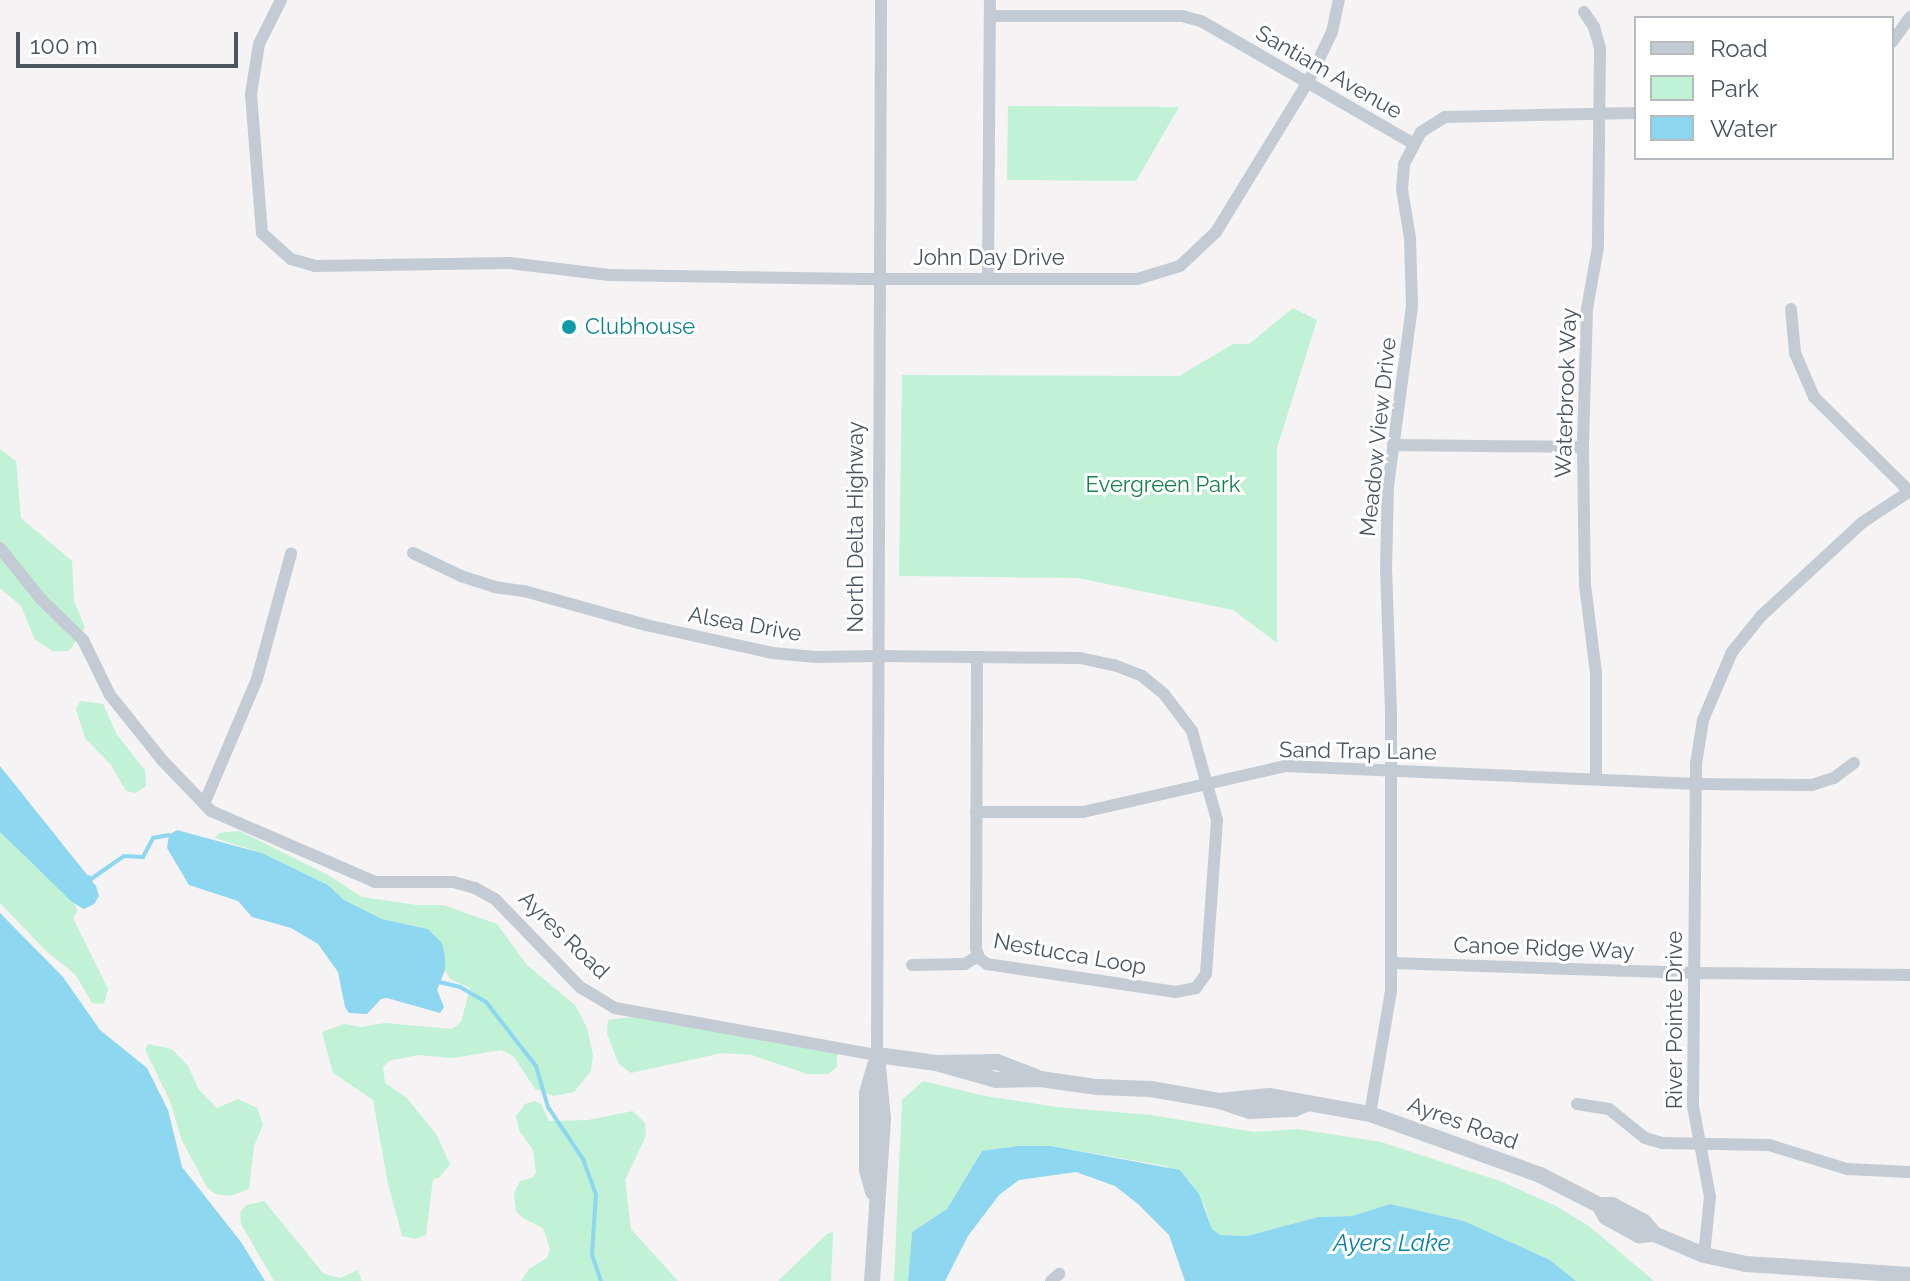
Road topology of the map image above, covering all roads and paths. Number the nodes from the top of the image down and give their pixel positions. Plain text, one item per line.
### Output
1 (281, 0) edge
2 (881, 0) edge
3 (990, 0) edge
4 (1339, 0) edge
5 (1584, 12) dead end
6 (990, 16) junction
7 (1909, 19) edge
8 (1894, 39) edge
9 (1308, 82) junction
10 (1600, 113) junction
11 (1634, 113) edge
12 (1412, 143) junction
13 (988, 277) junction
14 (878, 279) junction
15 (1791, 309) dead end
16 (1393, 445) junction
17 (1583, 447) junction
18 (1910, 491) edge
19 (0, 548) edge
20 (413, 553) dead end
21 (291, 554) dead end
22 (878, 656) junction
23 (977, 657) junction
24 (1854, 763) dead end
25 (1391, 770) junction
26 (1596, 778) junction
27 (1209, 783) junction
28 (1696, 784) junction
29 (204, 804) junction
30 (976, 812) junction
31 (978, 956) junction
32 (1392, 963) junction
33 (912, 965) dead end
34 (1695, 973) junction
35 (1910, 975) edge
36 (877, 1055) junction
37 (1577, 1104) dead end
38 (1370, 1114) junction
39 (1699, 1145) junction
40 (1910, 1172) edge
41 (1704, 1255) junction
42 (1900, 1277) edge
43 (872, 1281) edge

1 - 14 street, John Day Drive
2 - 14 street, North Delta Highway
3 - 6 street
4 - 9 street, John Day Drive
5 - 10 street, Waterbrook Way
6 - 9 street, Santiam Avenue
6 - 13 street
7 - 8 street
9 - 12 street, Santiam Avenue
9 - 13 street, John Day Drive
10 - 11 street
10 - 12 street
10 - 17 street, Waterbrook Way
12 - 16 street, Meadow View Drive
13 - 14 street, John Day Drive
14 - 22 street, North Delta Highway
15 - 18 street, River Pointe Drive
16 - 17 street
16 - 25 street, Meadow View Drive
17 - 26 street, Waterbrook Way
18 - 28 street, River Pointe Drive
19 - 29 street, Ayres Road
20 - 22 street, Alsea Drive
21 - 29 street
22 - 23 street, Alsea Drive
22 - 36 street, North Delta Highway
23 - 27 street, Alsea Drive
23 - 30 street, Nestucca Loop
24 - 28 street
25 - 26 street, Sand Trap Lane
25 - 27 street, Sand Trap Lane
25 - 32 street, Meadow View Drive
26 - 28 street, Sand Trap Lane
27 - 30 street, Sand Trap Lane
27 - 31 street, Nestucca Loop
28 - 34 street, River Pointe Drive
29 - 36 street, Ayres Road
30 - 31 street, Nestucca Loop
31 - 33 street
32 - 34 street, Canoe Ridge Way
32 - 38 street, Meadow View Drive
34 - 35 street, Canoe Ridge Way
34 - 39 street, River Pointe Drive
36 - 38 street, Ayres Road
36 - 43 street, North Delta Highway
37 - 39 street
38 - 41 street, Ayres Road
39 - 40 street
39 - 41 street, River Pointe Drive
41 - 42 street, Ayres Road

